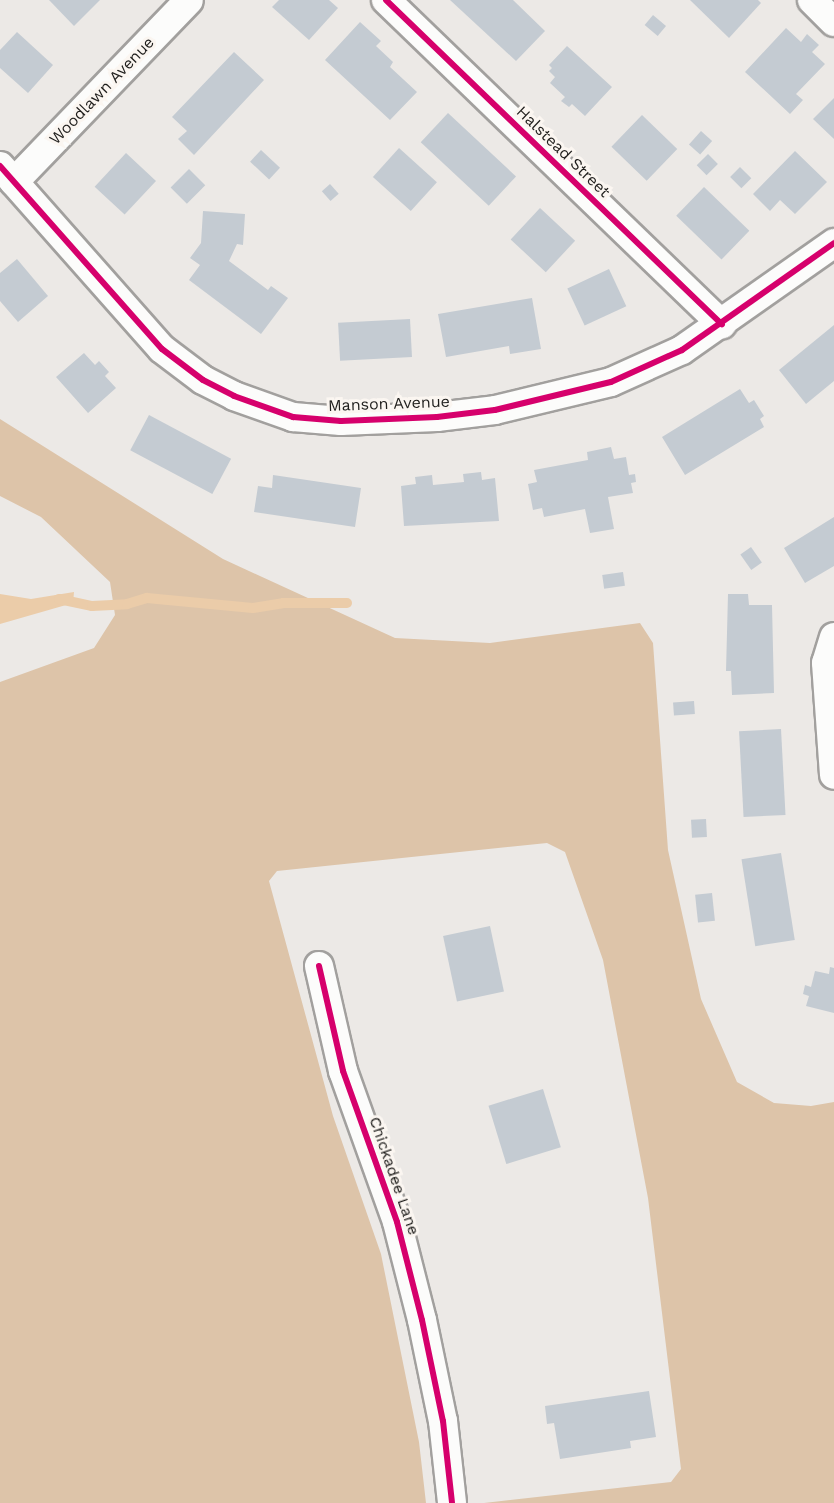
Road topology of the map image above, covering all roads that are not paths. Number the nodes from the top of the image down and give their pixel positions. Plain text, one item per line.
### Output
1 (189, 0) edge
2 (386, 0) edge
3 (812, 0) edge
4 (834, 22) edge
5 (7, 174) edge
6 (834, 243) edge
7 (722, 324) junction
8 (834, 637) edge
9 (834, 775) edge
10 (319, 966) dead end
11 (452, 1503) edge

1 - 5 street, Woodlawn Avenue
2 - 7 street, Halstead Street
3 - 4 street
5 - 7 street, Manson Avenue
6 - 7 street, Manson Avenue
8 - 9 street
10 - 11 street, Chickadee Lane

